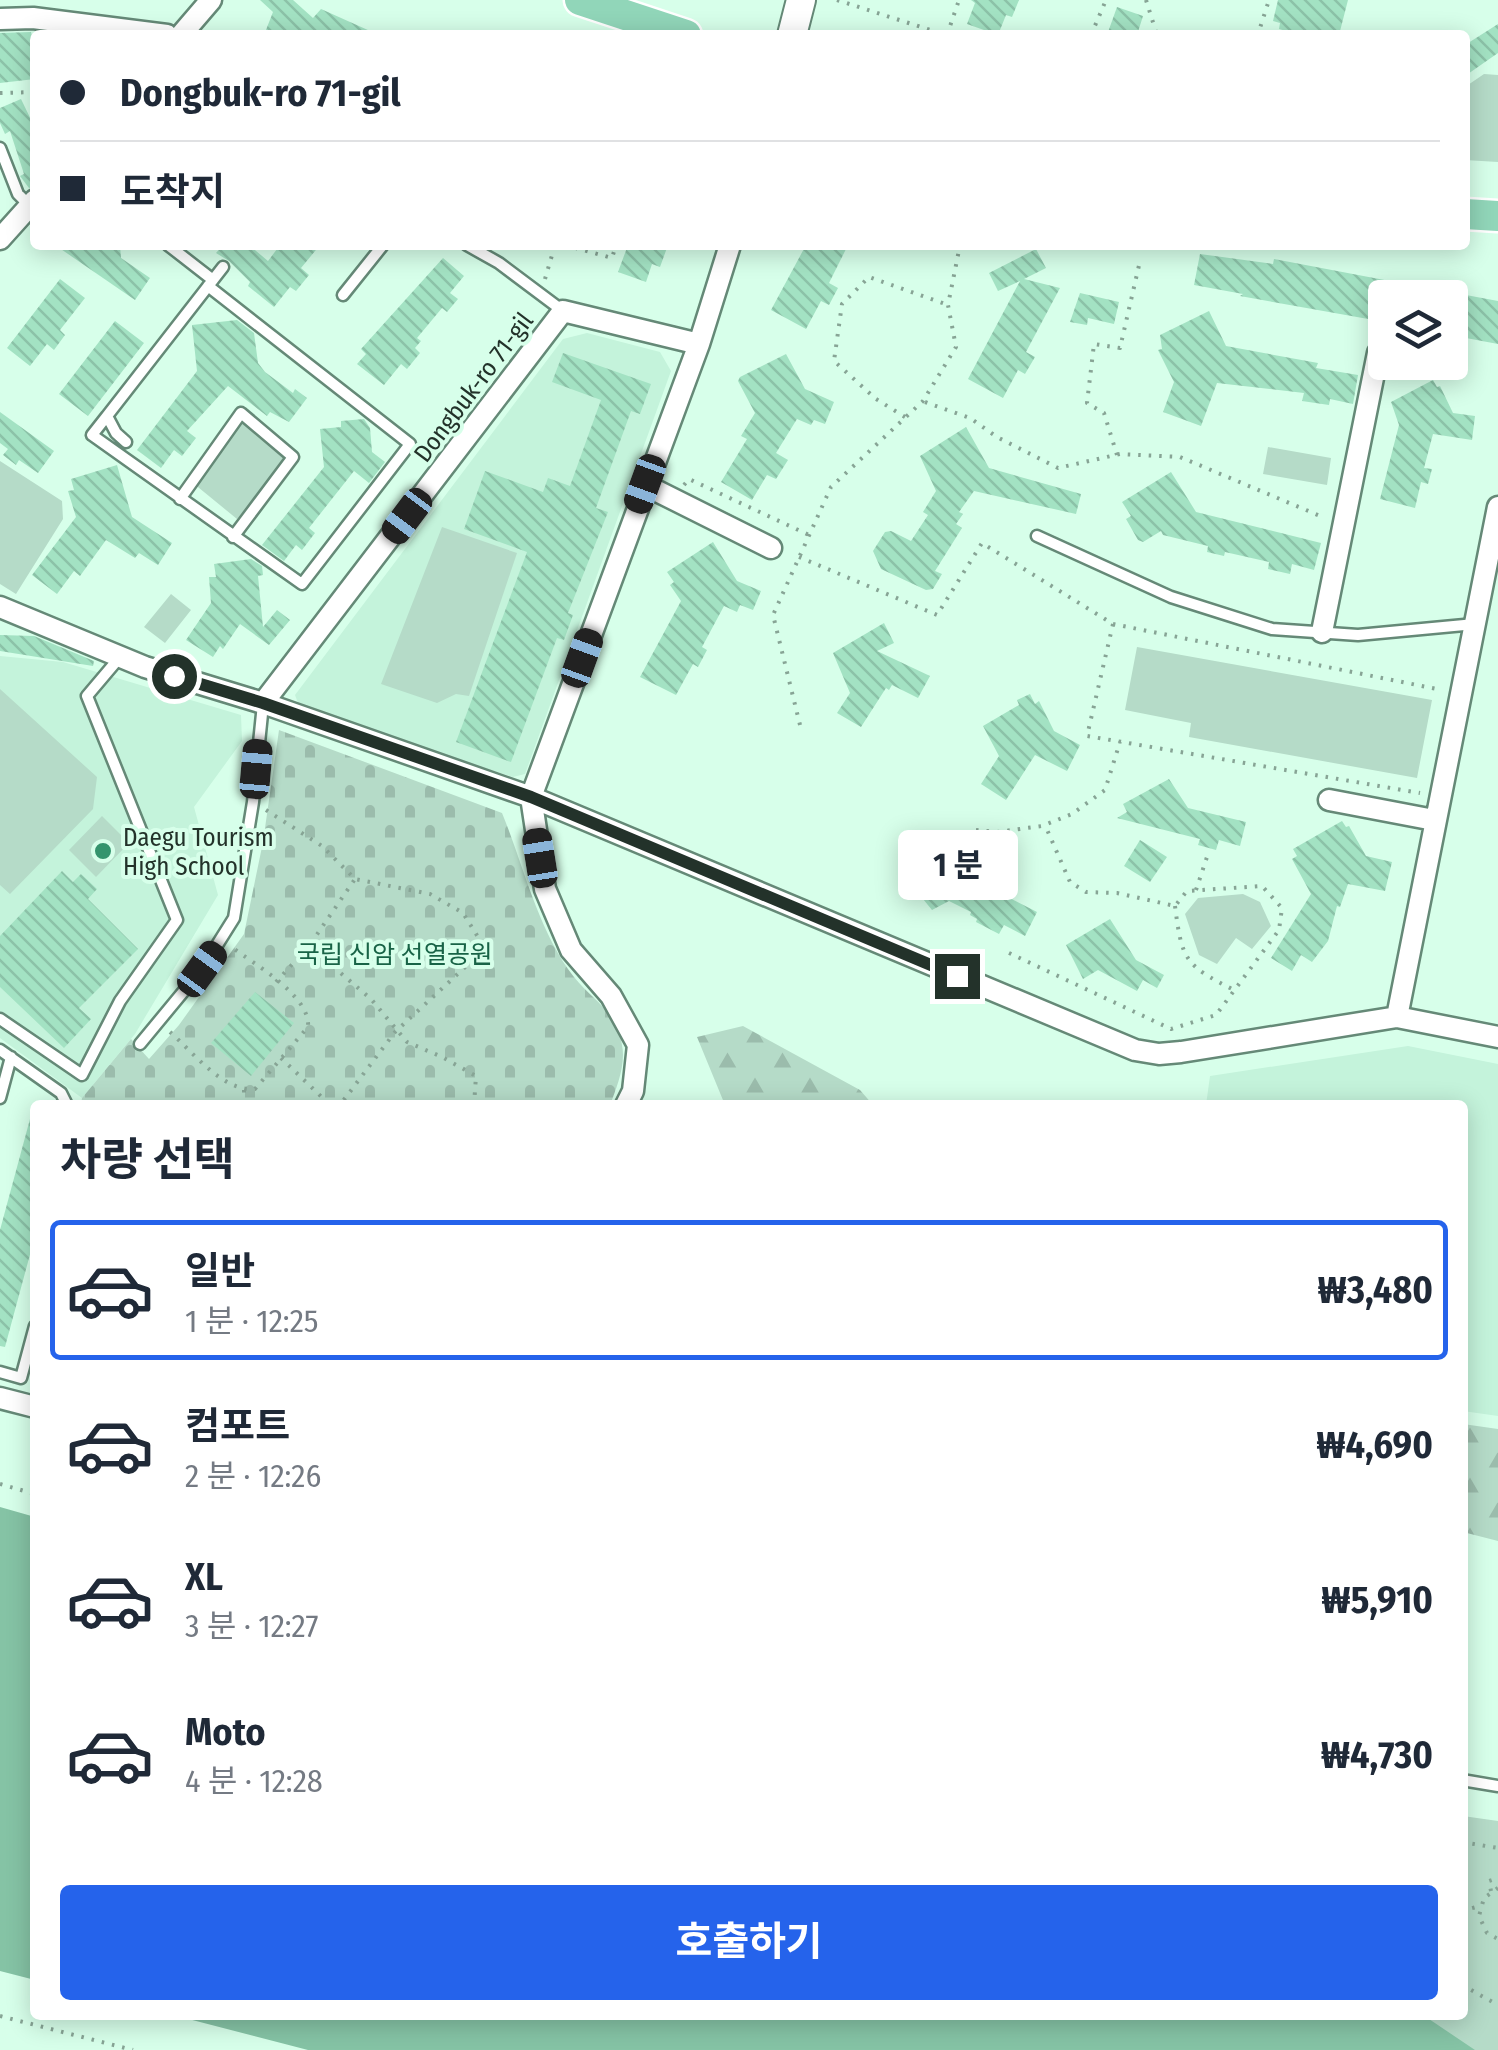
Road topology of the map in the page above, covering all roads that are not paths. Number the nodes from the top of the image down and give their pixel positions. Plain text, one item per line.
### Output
1 (212, 0) edge
2 (580, 0) edge
3 (801, 0) edge
4 (0, 18) edge
5 (127, 30) edge
6 (185, 30) edge
7 (671, 30) edge
8 (793, 30) edge
9 (0, 148) edge
10 (30, 202) edge
11 (30, 205) edge
12 (1470, 214) edge
13 (1498, 216) edge
14 (0, 240) edge
15 (174, 250) edge
16 (379, 250) edge
17 (476, 250) edge
18 (728, 250) edge
19 (223, 267) dead end
20 (211, 283) junction
21 (343, 295) dead end
22 (563, 310) junction
23 (699, 344) junction
24 (1373, 380) edge
25 (107, 416) junction
26 (126, 442) dead end
27 (645, 484) junction
28 (180, 499) junction
29 (1498, 506) edge
30 (1037, 536) dead end
31 (233, 537) junction
32 (770, 548) dead end
33 (1490, 584) edge
34 (0, 607) edge
35 (1476, 624) junction
36 (1322, 632) junction
37 (121, 656) junction
38 (263, 703) junction
39 (531, 797) junction
40 (1328, 800) dead end
41 (1434, 820) junction
42 (1396, 1017) junction
43 (0, 1020) edge
44 (1498, 1037) edge
45 (140, 1044) dead end
46 (0, 1050) edge
47 (11, 1057) junction
48 (0, 1098) edge
49 (65, 1100) edge
50 (628, 1100) edge
51 (30, 1345) edge
52 (0, 1372) edge
53 (0, 1398) edge
54 (30, 1406) edge
55 (1468, 1781) edge
56 (1498, 1786) edge

1 - 6 street
2 - 7 main road
3 - 8 street
4 - 5 street
9 - 10 lane
11 - 14 street
12 - 13 main road
15 - 20 lane
16 - 21 lane
17 - 22 lane
18 - 23 street
19 - 20 lane
20 - 25 lane
20 - 31 lane
22 - 23 street, Dongbuk-ro 71-gil
22 - 38 street, Dongbuk-ro 71-gil
23 - 27 street
24 - 36 street
25 - 26 lane
25 - 28 lane
27 - 32 street
27 - 39 street
28 - 31 lane
28 - 31 lane
29 - 33 street
30 - 36 lane
33 - 35 street
34 - 37 street
35 - 36 lane
35 - 41 street
37 - 38 street
37 - 43 lane
38 - 39 street
38 - 45 lane
39 - 42 street
39 - 50 street
40 - 41 street
41 - 42 street
42 - 44 street
46 - 47 lane
47 - 48 lane
47 - 49 lane
51 - 52 lane
53 - 54 street
55 - 56 lane

